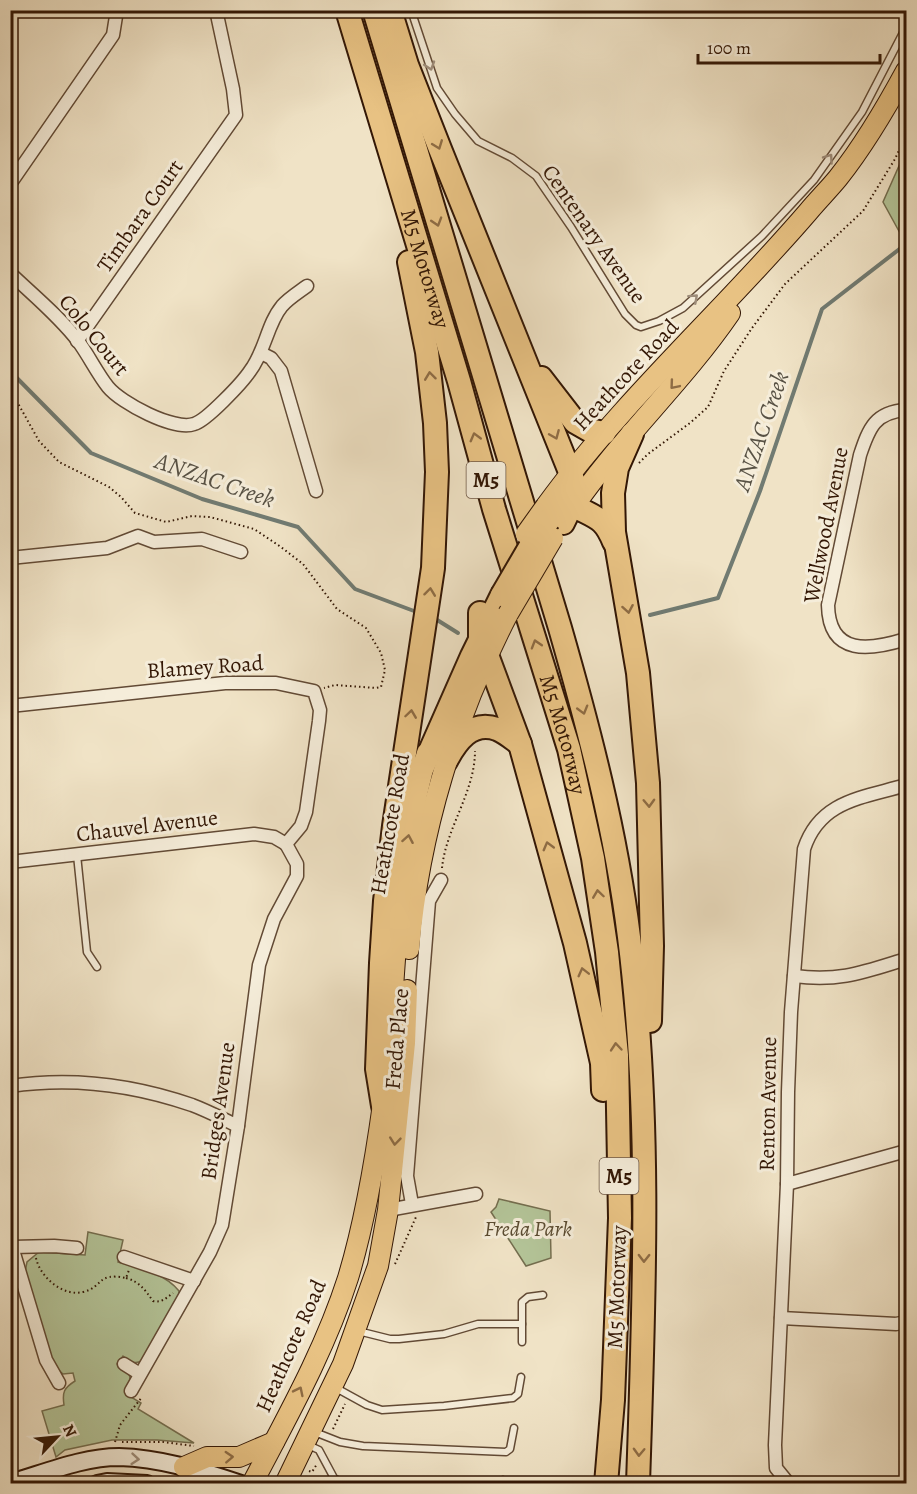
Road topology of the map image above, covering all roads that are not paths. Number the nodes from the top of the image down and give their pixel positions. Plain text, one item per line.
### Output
1 (117, 10) edge
2 (216, 10) edge
3 (374, 10) edge
4 (390, 10) edge
5 (411, 10) edge
6 (348, 11) edge
7 (906, 27) edge
8 (906, 71) edge
9 (10, 184) edge
10 (766, 261) junction
11 (10, 273) edge
12 (307, 286) dead end
13 (78, 340) junction
14 (518, 341) junction
15 (261, 353) junction
16 (906, 410) edge
17 (604, 433) junction
18 (632, 434) junction
19 (571, 471) junction
20 (316, 491) dead end
21 (559, 516) junction
22 (618, 551) junction
23 (241, 552) dead end
24 (10, 558) edge
25 (502, 597) junction
26 (480, 613) junction
27 (906, 639) edge
28 (484, 647) junction
29 (10, 706) edge
30 (520, 744) junction
31 (446, 761) junction
32 (423, 767) junction
33 (906, 785) edge
34 (286, 844) junction
35 (77, 855) junction
36 (10, 862) edge
37 (441, 880) road end
38 (906, 959) edge
39 (98, 967) dead end
40 (794, 976) junction
41 (10, 1086) edge
42 (383, 1106) junction
43 (238, 1126) junction
44 (906, 1150) edge
45 (787, 1184) junction
46 (476, 1194) dead end
47 (646, 1199) junction
48 (412, 1204) junction
49 (384, 1212) junction
50 (11, 1244) edge
51 (77, 1248) dead end
52 (364, 1252) dead end
53 (128, 1258) road end
54 (191, 1286) junction
55 (543, 1295) dead end
56 (781, 1318) junction
57 (332, 1319) junction
58 (906, 1323) edge
59 (522, 1324) junction
60 (354, 1330) junction
61 (522, 1342) dead end
62 (124, 1364) dead end
63 (140, 1374) junction
64 (521, 1377) dead end
65 (59, 1383) dead end
66 (333, 1387) junction
67 (131, 1391) dead end
68 (613, 1400) junction
69 (514, 1428) dead end
70 (309, 1437) junction
71 (274, 1442) junction
72 (184, 1467) junction
73 (10, 1482) edge
74 (97, 1484) edge
75 (147, 1484) edge
76 (241, 1484) edge
77 (252, 1484) edge
78 (285, 1484) edge
79 (343, 1484) edge
80 (606, 1484) edge
81 (638, 1484) edge
82 (789, 1484) edge

1 - 9 street
2 - 13 street, Timbara Court
3 -> 47 highway, M5 Motorway / M5
4 -> 14 highway
5 -> 7 lane, Centenary Avenue
42 -> 6 highway
68 -> 6 highway, M5 Motorway / M5
8 - 10 main road, Heathcote Road
10 - 17 main road, Heathcote Road
10 -> 18 main road, Heathcote Road
11 - 13 street, Colo Court
12 - 15 street, Colo Court
13 - 15 street, Colo Court
14 - 17 highway
14 -> 19 highway
15 - 20 street
16 - 27 street, Wellwood Avenue
17 - 19 main road, Heathcote Road
18 - 21 main road, Heathcote Road
18 - 22 highway
19 - 21 highway
21 - 22 highway
21 - 25 highway, bridge
22 -> 47 highway
23 - 24 street
25 - 26 main road, Heathcote Road
25 - 28 highway
26 - 28 highway
26 - 32 main road, Heathcote Road
28 - 30 highway
28 - 31 main road, Heathcote Road
28 - 32 highway
29 - 34 street, Blamey Road
30 - 31 highway
68 -> 30 highway
31 -> 49 main road, Heathcote Road
42 -> 32 main road, Heathcote Road
33 - 40 street, Renton Avenue
34 - 35 street, Chauvel Avenue
34 - 43 street, Bridges Avenue
35 - 36 street, Chauvel Avenue
35 - 39 lane
37 - 48 street, Freda Place
38 - 40 street
40 - 45 street, Renton Avenue
41 - 43 street
42 - 57 main road, Heathcote Road
43 - 54 street, Bridges Avenue
44 - 45 street
45 - 56 street, Renton Avenue
46 - 48 street
47 -> 81 highway, M5 Motorway / M5
48 - 49 street
49 - 60 main road, Heathcote Road
50 - 51 street
50 - 65 street
52 - 57 lane
53 - 54 street
54 - 63 street, Bridges Avenue
55 - 59 lane
56 - 58 street
56 - 82 street, Renton Avenue
71 -> 57 main road, Heathcote Road
59 - 60 lane
59 - 61 lane
60 - 66 main road, Heathcote Road
62 - 63 street
63 - 67 street, Bridges Avenue
64 - 66 lane
66 - 70 main road, Heathcote Road
68 - 80 highway, M5 Motorway / M5
69 - 70 lane
70 - 78 main road, Heathcote Road
70 - 79 lane
72 -> 71 main road
71 - 77 main road, Heathcote Road
73 -> 72 main road
72 - 76 main road
74 - 75 main road

